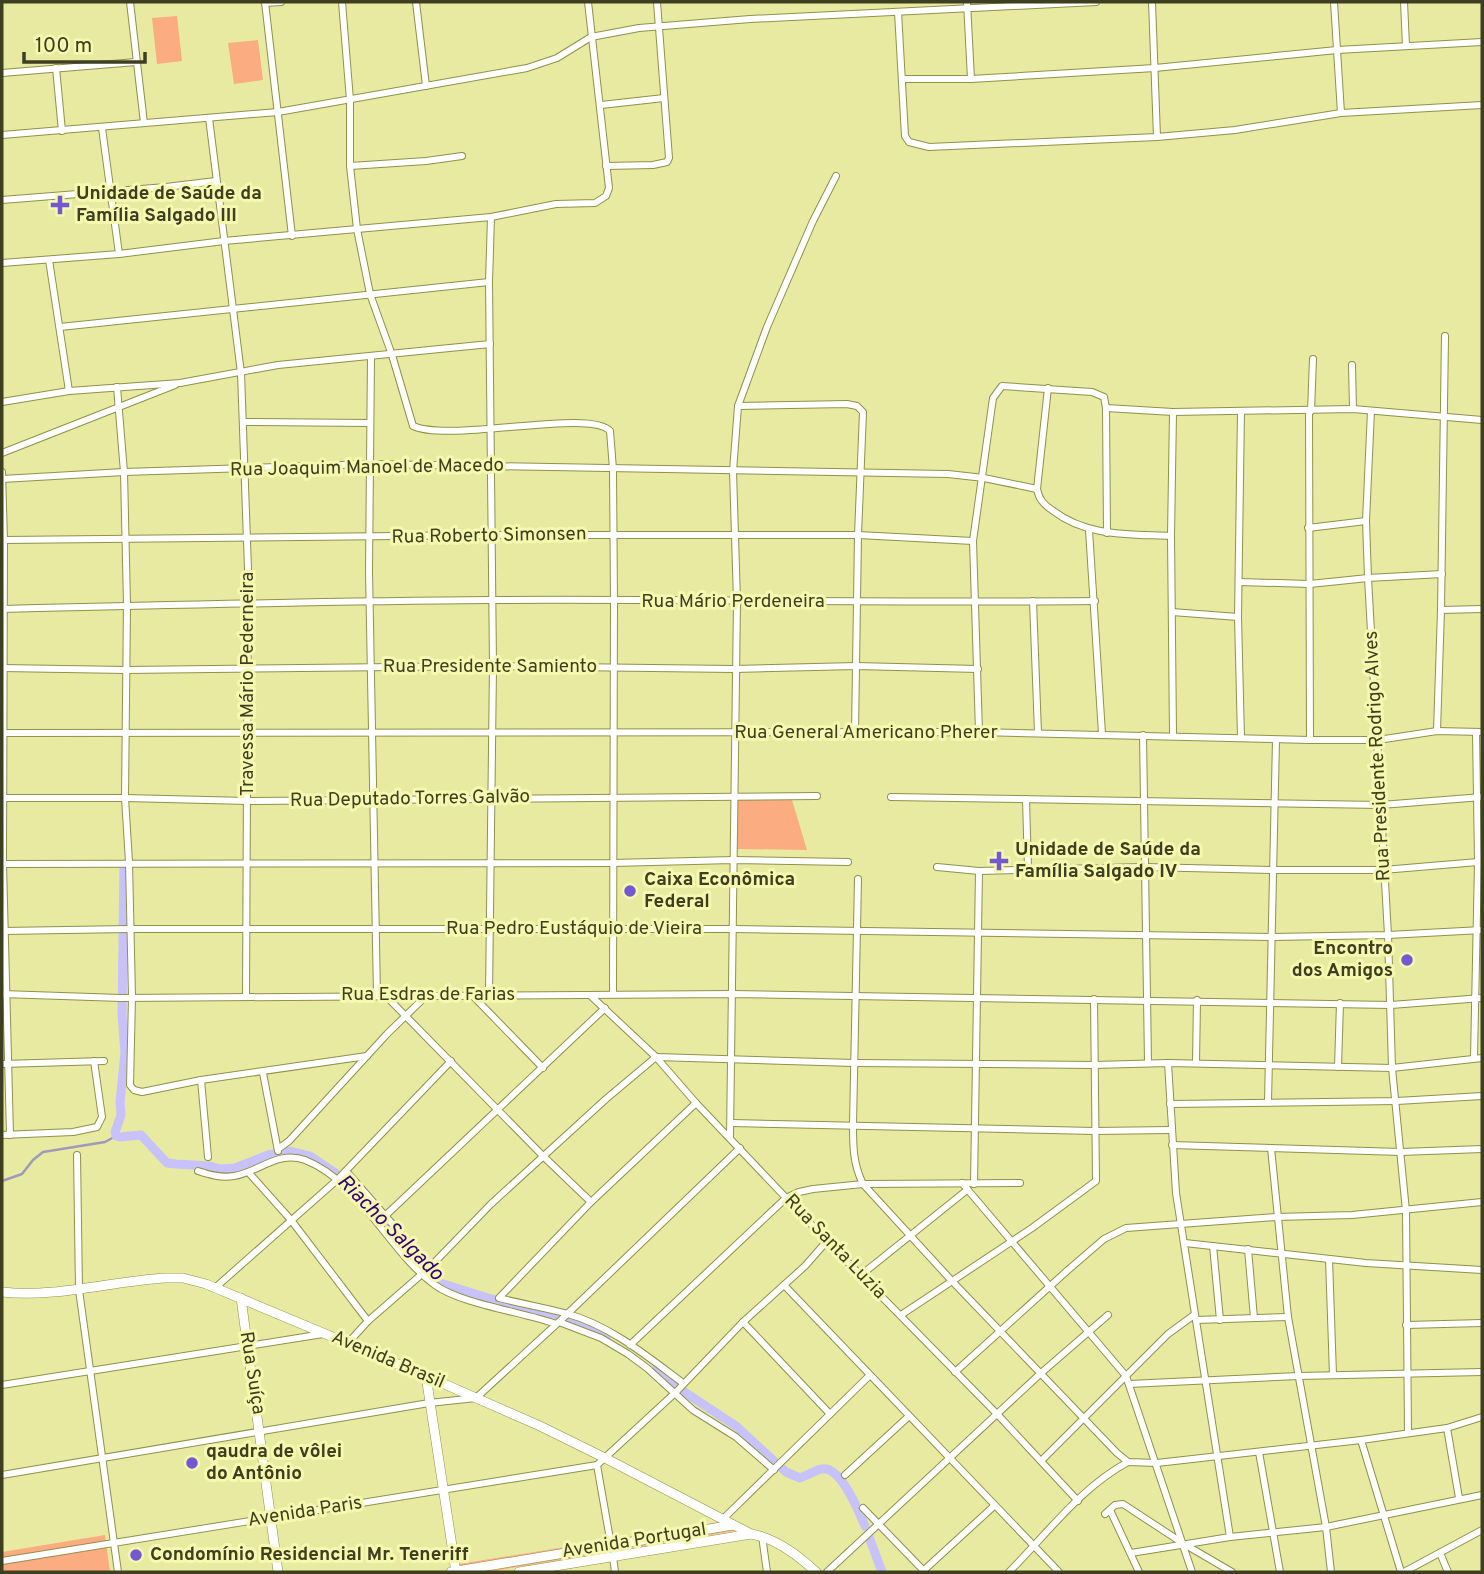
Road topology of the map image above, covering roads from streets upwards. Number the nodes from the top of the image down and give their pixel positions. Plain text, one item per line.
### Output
1 (130, 2) edge
2 (281, 2) edge
3 (342, 2) edge
4 (416, 2) edge
5 (588, 2) edge
6 (657, 2) edge
7 (967, 2) edge
8 (1096, 2) edge
9 (1152, 2) edge
10 (1334, 2) edge
11 (1404, 2) edge
12 (265, 3) edge
13 (968, 10) junction
14 (898, 12) junction
15 (660, 26) junction
16 (592, 37) junction
17 (1482, 42) edge
18 (1406, 46) junction
19 (1337, 50) junction
20 (135, 62) junction
21 (57, 68) junction
22 (1155, 68) junction
23 (2, 73) edge
24 (903, 79) junction
25 (971, 79) junction
26 (426, 86) junction
27 (664, 98) junction
28 (349, 100) junction
29 (601, 105) junction
30 (1482, 106) edge
31 (278, 112) junction
32 (1341, 113) junction
33 (209, 118) junction
34 (144, 123) junction
35 (102, 128) junction
36 (62, 131) junction
37 (2, 135) edge
38 (1157, 137) junction
39 (462, 156) dead end
40 (350, 166) junction
41 (606, 166) junction
42 (836, 176) dead end
43 (216, 181) junction
44 (112, 192) junction
45 (2, 200) edge
46 (491, 217) junction
47 (357, 229) junction
48 (292, 236) junction
49 (224, 241) junction
50 (119, 254) junction
51 (49, 260) junction
52 (2, 262) edge
53 (489, 282) junction
54 (370, 295) junction
55 (232, 309) junction
56 (60, 327) junction
57 (1445, 335) dead end
58 (490, 344) junction
59 (392, 355) junction
60 (371, 357) junction
61 (1313, 359) dead end
62 (1352, 365) dead end
63 (241, 373) junction
64 (180, 383) junction
65 (117, 387) junction
66 (1048, 388) junction
67 (69, 391) junction
68 (2, 402) edge
69 (738, 406) junction
70 (119, 408) junction
71 (1106, 408) junction
72 (1353, 409) junction
73 (1241, 411) junction
74 (1310, 411) junction
75 (1371, 411) junction
76 (1173, 412) junction
77 (1444, 416) junction
78 (1482, 420) edge
79 (243, 422) junction
80 (370, 423) junction
81 (491, 429) junction
82 (2, 453) edge
83 (371, 464) junction
84 (492, 465) junction
85 (244, 469) junction
86 (613, 469) junction
87 (733, 471) junction
88 (861, 471) junction
89 (2, 472) edge
90 (124, 472) junction
91 (984, 478) junction
92 (2, 479) edge
93 (1037, 489) junction
94 (1366, 521) junction
95 (1308, 528) junction
96 (1089, 530) junction
97 (1107, 533) junction
98 (492, 535) junction
99 (612, 535) junction
100 (735, 535) junction
101 (858, 535) junction
102 (369, 537) junction
103 (1171, 537) junction
104 (247, 538) junction
105 (125, 539) junction
106 (4, 540) junction
107 (973, 541) junction
108 (1442, 574) junction
109 (1368, 578) junction
110 (1239, 582) junction
111 (1310, 584) junction
112 (492, 600) junction
113 (975, 600) junction
114 (737, 601) junction
115 (1033, 601) junction
116 (1095, 601) junction
117 (370, 602) junction
118 (614, 602) junction
119 (857, 603) junction
120 (247, 604) junction
121 (127, 605) junction
122 (2, 609) edge
123 (1441, 610) junction
124 (1482, 610) edge
125 (1172, 612) junction
126 (1238, 617) junction
127 (493, 666) junction
128 (856, 666) junction
129 (372, 667) junction
130 (613, 667) junction
131 (3, 668) edge
132 (248, 668) junction
133 (734, 669) junction
134 (978, 669) junction
135 (126, 670) junction
136 (1437, 731) junction
137 (491, 732) junction
138 (855, 732) junction
139 (979, 732) junction
140 (1479, 732) edge
141 (3, 733) edge
142 (248, 733) junction
143 (373, 733) junction
144 (613, 733) junction
145 (735, 733) junction
146 (1038, 733) junction
147 (1102, 734) junction
148 (126, 735) junction
149 (1143, 735) junction
150 (1173, 735) junction
151 (1241, 738) junction
152 (1276, 740) junction
153 (1310, 740) junction
154 (1378, 740) junction
155 (735, 795) junction
156 (817, 796) dead end
157 (613, 797) junction
158 (891, 797) dead end
159 (1480, 797) edge
160 (3, 798) edge
161 (125, 798) junction
162 (491, 798) junction
163 (372, 799) junction
164 (1026, 799) junction
165 (248, 801) junction
166 (1145, 801) junction
167 (1275, 803) junction
168 (1381, 805) junction
169 (733, 860) junction
170 (129, 862) junction
171 (492, 862) junction
172 (848, 862) dead end
173 (1478, 862) junction
174 (248, 863) junction
175 (374, 863) junction
176 (612, 863) junction
177 (2, 864) edge
178 (937, 867) dead end
179 (1144, 867) junction
180 (1028, 869) junction
181 (1274, 870) junction
182 (1383, 870) junction
183 (979, 871) junction
184 (858, 879) dead end
185 (129, 929) junction
186 (375, 929) junction
187 (490, 929) junction
188 (734, 929) junction
189 (247, 930) junction
190 (612, 930) junction
191 (1480, 930) edge
192 (3, 931) edge
193 (857, 933) junction
194 (977, 933) junction
195 (1147, 934) junction
196 (1388, 935) junction
197 (1272, 937) junction
198 (4, 994) edge
199 (470, 994) junction
200 (612, 994) junction
201 (733, 994) junction
202 (381, 995) junction
203 (489, 995) junction
204 (590, 995) junction
205 (246, 996) junction
206 (426, 996) junction
207 (854, 996) junction
208 (126, 997) junction
209 (1478, 998) edge
210 (977, 999) junction
211 (1094, 999) junction
212 (1148, 999) junction
213 (1198, 1000) junction
214 (1270, 1002) junction
215 (1340, 1003) junction
216 (1391, 1005) junction
217 (605, 1008) junction
218 (406, 1016) junction
219 (367, 1056) junction
220 (656, 1057) junction
221 (1478, 1058) edge
222 (732, 1059) junction
223 (94, 1061) junction
224 (104, 1061) dead end
225 (452, 1062) junction
226 (1148, 1062) junction
227 (854, 1063) junction
228 (1168, 1063) junction
229 (1196, 1063) junction
230 (4, 1064) edge
231 (977, 1064) junction
232 (1094, 1065) junction
233 (1269, 1066) junction
234 (1338, 1067) junction
235 (543, 1068) junction
236 (1392, 1068) junction
237 (263, 1073) junction
238 (201, 1080) junction
239 (1482, 1096) edge
240 (1397, 1101) junction
241 (1268, 1102) junction
242 (696, 1103) junction
243 (1170, 1104) junction
244 (499, 1111) junction
245 (731, 1123) junction
246 (853, 1125) junction
247 (975, 1127) junction
248 (1171, 1130) junction
249 (1094, 1131) junction
250 (2, 1135) edge
251 (10, 1135) junction
252 (730, 1137) junction
253 (1172, 1145) junction
254 (740, 1148) junction
255 (1271, 1148) junction
256 (1482, 1149) edge
257 (1401, 1152) junction
258 (77, 1155) dead end
259 (543, 1156) junction
260 (208, 1157) dead end
261 (198, 1171) dead end
262 (249, 1173) junction
263 (342, 1176) junction
264 (962, 1183) junction
265 (1020, 1183) dead end
266 (863, 1184) junction
267 (974, 1184) junction
268 (968, 1190) junction
269 (786, 1198) junction
270 (591, 1202) junction
271 (1482, 1202) edge
272 (1406, 1211) junction
273 (385, 1216) junction
274 (1276, 1217) junction
275 (291, 1220) junction
276 (1181, 1224) junction
277 (909, 1235) junction
278 (827, 1241) junction
279 (1011, 1243) junction
280 (1185, 1243) junction
281 (1213, 1246) junction
282 (1248, 1249) junction
283 (1280, 1253) junction
284 (1329, 1259) junction
285 (1405, 1264) junction
286 (430, 1267) junction
287 (1482, 1270) edge
288 (422, 1274) junction
289 (861, 1275) junction
290 (951, 1280) junction
291 (784, 1285) junction
292 (216, 1287) junction
293 (1049, 1287) junction
294 (79, 1290) junction
295 (2, 1292) edge
296 (241, 1298) junction
297 (901, 1315) junction
298 (1108, 1315) dead end
299 (1288, 1317) junction
300 (1195, 1318) junction
301 (1254, 1318) junction
302 (562, 1319) junction
303 (1220, 1320) junction
304 (368, 1321) junction
305 (743, 1322) junction
306 (1482, 1324) edge
307 (1406, 1325) junction
308 (1000, 1331) junction
309 (1088, 1331) junction
310 (325, 1333) junction
311 (348, 1343) junction
312 (630, 1345) junction
313 (247, 1346) junction
314 (90, 1371) junction
315 (955, 1372) junction
316 (1482, 1372) edge
317 (1040, 1374) junction
318 (1407, 1374) junction
319 (1333, 1375) junction
320 (426, 1376) junction
321 (869, 1376) junction
322 (1126, 1376) junction
323 (1299, 1376) junction
324 (1205, 1382) junction
325 (1129, 1384) junction
326 (2, 1385) edge
327 (679, 1388) junction
328 (476, 1398) junction
329 (429, 1403) junction
330 (830, 1413) junction
331 (998, 1415) junction
332 (908, 1417) junction
333 (1482, 1417) edge
334 (1084, 1420) junction
335 (1447, 1428) junction
336 (1408, 1432) junction
337 (261, 1433) junction
338 (1361, 1440) junction
339 (1311, 1446) junction
340 (1259, 1452) junction
341 (1217, 1456) junction
342 (101, 1458) junction
343 (605, 1458) junction
344 (950, 1458) junction
345 (1041, 1461) junction
346 (1128, 1461) junction
347 (1157, 1463) junction
348 (597, 1465) junction
349 (774, 1470) junction
350 (2, 1475) edge
351 (845, 1475) dead end
352 (444, 1489) junction
353 (1482, 1495) edge
354 (1460, 1498) junction
355 (1078, 1501) junction
356 (994, 1506) junction
357 (863, 1508) dead end
358 (1383, 1514) junction
359 (271, 1518) junction
360 (723, 1519) junction
361 (878, 1524) junction
362 (735, 1525) junction
363 (1326, 1527) junction
364 (1482, 1530) edge
365 (1272, 1533) junction
366 (751, 1534) junction
367 (762, 1536) junction
368 (1230, 1537) junction
369 (114, 1541) junction
370 (1184, 1544) junction
371 (611, 1545) junction
372 (1035, 1546) junction
373 (1131, 1553) junction
374 (1440, 1553) junction
375 (613, 1556) junction
376 (2, 1561) edge
377 (118, 1572) edge
378 (278, 1572) edge
379 (454, 1572) edge
380 (519, 1572) edge
381 (615, 1572) edge
382 (767, 1572) edge
383 (816, 1572) edge
384 (827, 1572) edge
385 (923, 1572) edge
386 (1009, 1572) edge
387 (1059, 1572) edge
388 (1139, 1572) edge
389 (1192, 1572) edge
390 (1232, 1572) edge
391 (1280, 1572) edge
392 (1331, 1572) edge
393 (1402, 1572) edge
394 (1448, 1572) edge

1 - 20 street
2 - 12 street
3 - 28 street
4 - 26 street
5 - 16 street
6 - 15 street
7 - 13 street
8 - 13 street
9 - 22 street
10 - 19 street
11 - 18 street
12 - 31 street
13 - 14 street
13 - 25 street
14 - 15 street
14 - 24 street
15 - 16 street
15 - 27 street
16 - 26 street
16 - 29 street
17 - 18 street
18 - 19 street
19 - 22 street
19 - 32 street
20 - 21 street
20 - 34 street
21 - 23 street
21 - 36 street
22 - 25 street
22 - 38 street
24 - 25 street
24 - 38 street
26 - 28 street
27 - 29 street
27 - 41 street
28 - 31 street
28 - 40 street
29 - 41 street
30 - 32 street
31 - 33 street
31 - 48 street
32 - 38 street
33 - 34 street
33 - 43 street, Travessa Mário Pederneira
34 - 35 street
35 - 36 street
35 - 44 street
36 - 37 street
39 - 40 street
40 - 47 street
41 - 46 street
42 - 69 street
43 - 44 street
43 - 49 street, Travessa Mário Pederneira
44 - 45 street
44 - 50 street
46 - 47 street
46 - 53 street
47 - 48 street
47 - 54 street
48 - 49 street
49 - 50 street
49 - 55 street, Travessa Mário Pederneira
50 - 51 street
51 - 52 street
51 - 56 street
53 - 54 street
53 - 58 street
54 - 55 street
54 - 59 street
55 - 56 street
55 - 63 street, Travessa Mário Pederneira
56 - 67 street
57 - 77 street
58 - 59 street
58 - 81 street
59 - 60 street
59 - 81 street
60 - 63 street
60 - 80 street
61 - 74 street
62 - 72 street
63 - 64 street
63 - 79 street, Travessa Mário Pederneira
64 - 65 street
64 - 70 street
65 - 67 street
65 - 70 street
66 - 71 street
66 - 91 street
66 - 93 street
67 - 68 street
69 - 87 street
69 - 88 street
70 - 82 street
70 - 90 street
71 - 76 street
71 - 97 street
72 - 74 street
72 - 75 street
73 - 74 street
73 - 76 street
73 - 110 street
74 - 95 street
75 - 77 street
75 - 94 street, Rua Presidente Rodrigo Alves
76 - 103 street
77 - 78 street
77 - 108 street
79 - 80 street
79 - 85 street, Travessa Mário Pederneira
80 - 83 street
81 - 84 street
81 - 86 street
83 - 84 street, Rua Joaquim Manoel de Macedo
83 - 85 street, Rua Joaquim Manoel de Macedo
83 - 102 street
84 - 86 street, Rua Joaquim Manoel de Macedo
84 - 98 street
85 - 90 street, Rua Joaquim Manoel de Macedo
85 - 104 street, Travessa Mário Pederneira
86 - 87 street, Rua Joaquim Manoel de Macedo
86 - 99 street
87 - 88 street, Rua Joaquim Manoel de Macedo
87 - 100 street
88 - 91 street, Rua Joaquim Manoel de Macedo
88 - 101 street
89 - 92 street
90 - 92 street, Rua Joaquim Manoel de Macedo
90 - 105 street
91 - 93 street, Rua Joaquim Manoel de Macedo
91 - 107 street
92 - 106 street
93 - 96 street
94 - 95 street
94 - 109 street, Rua Presidente Rodrigo Alves
95 - 111 street
96 - 97 street
96 - 116 street
97 - 103 street
98 - 99 street, Rua Roberto Simonsen
98 - 102 street, Rua Roberto Simonsen
98 - 112 street
99 - 100 street, Rua Roberto Simonsen
99 - 118 street
100 - 101 street, Rua Roberto Simonsen
100 - 114 street
101 - 107 street, Rua Roberto Simonsen
101 - 119 street
102 - 104 street, Rua Roberto Simonsen
102 - 117 street
103 - 125 street
104 - 105 street, Rua Roberto Simonsen
104 - 120 street, Travessa Mário Pederneira
105 - 106 street, Rua Roberto Simonsen
105 - 121 street
106 - 122 street
107 - 113 street
108 - 109 street
108 - 123 street
109 - 111 street
109 - 154 street, Rua Presidente Rodrigo Alves
110 - 111 street
110 - 126 street
111 - 153 street
112 - 117 street, Rua Mário Perdeneira
112 - 118 street, Rua Mário Perdeneira
112 - 127 street
113 - 115 street, Rua Mário Perdeneira
113 - 119 street, Rua Mário Perdeneira
113 - 134 street
114 - 118 street, Rua Mário Perdeneira
114 - 119 street, Rua Mário Perdeneira
114 - 133 street
115 - 116 street, Rua Mário Perdeneira
115 - 146 street
116 - 147 street
117 - 120 street, Rua Mário Perdeneira
117 - 129 street
118 - 130 street
119 - 128 street
120 - 121 street, Rua Mário Perdeneira
120 - 132 street, Travessa Mário Pederneira
121 - 122 street, Rua Mário Perdeneira
121 - 135 street
122 - 131 street
123 - 124 street
123 - 136 street
125 - 126 street
125 - 150 street
126 - 151 street
127 - 129 street, Rua Presidente Samiento
127 - 130 street, Rua Presidente Samiento
127 - 137 street
128 - 133 street, Rua Presidente Samiento
128 - 134 street, Rua Presidente Samiento
128 - 138 street
129 - 132 street, Rua Presidente Samiento
129 - 143 street
130 - 133 street, Rua Presidente Samiento
130 - 144 street
131 - 135 street, Rua Presidente Samiento
131 - 141 street
132 - 135 street, Rua Presidente Samiento
132 - 142 street, Travessa Mário Pederneira
133 - 145 street
134 - 139 street
135 - 148 street
136 - 140 street, Rua General Americano Pherer
136 - 154 street, Rua General Americano Pherer
137 - 143 street, Rua General Americano Pherer
137 - 144 street, Rua General Americano Pherer
137 - 162 street
138 - 139 street, Rua General Americano Pherer
138 - 145 street, Rua General Americano Pherer
139 - 146 street, Rua General Americano Pherer
140 - 159 street
141 - 148 street, Rua General Americano Pherer
141 - 160 street
142 - 143 street, Rua General Americano Pherer
142 - 148 street, Rua General Americano Pherer
142 - 165 street, Travessa Mário Pederneira
143 - 163 street
144 - 145 street, Rua General Americano Pherer
144 - 157 street
145 - 155 street
146 - 147 street, Rua General Americano Pherer
147 - 149 street, Rua General Americano Pherer
148 - 161 street
149 - 150 street, Rua General Americano Pherer
149 - 166 street
150 - 151 street, Rua General Americano Pherer
151 - 152 street, Rua General Americano Pherer
152 - 153 street, Rua General Americano Pherer
152 - 167 street
153 - 154 street, Rua General Americano Pherer
154 - 168 street, Rua Presidente Rodrigo Alves
155 - 156 street, Rua Deputado Torres Galvão
155 - 157 street, Rua Deputado Torres Galvão
155 - 169 street
157 - 162 street, Rua Deputado Torres Galvão
157 - 176 street
158 - 164 street
159 - 168 street
159 - 173 street
160 - 161 street, Rua Deputado Torres Galvão
160 - 177 street
161 - 165 street, Rua Deputado Torres Galvão
161 - 170 street
162 - 163 street, Rua Deputado Torres Galvão
162 - 171 street
163 - 165 street, Rua Deputado Torres Galvão
163 - 175 street
164 - 166 street
164 - 180 street
165 - 174 street, Travessa Mário Pederneira
166 - 167 street
166 - 179 street
167 - 168 street
167 - 181 street
168 - 182 street, Rua Presidente Rodrigo Alves
169 - 172 street
169 - 176 street
169 - 188 street
170 - 174 street
170 - 177 street
170 - 185 street
171 - 175 street
171 - 176 street
171 - 187 street
173 - 182 street
173 - 191 street
174 - 175 street
174 - 189 street, Travessa Mário Pederneira
175 - 186 street
176 - 190 street
177 - 192 street
178 - 183 street
179 - 180 street
179 - 181 street
179 - 195 street
180 - 183 street
181 - 182 street
181 - 197 street
182 - 196 street, Rua Presidente Rodrigo Alves
183 - 194 street
184 - 193 street
185 - 189 street, Rua Pedro Eustáquio de Vieira
185 - 192 street, Rua Pedro Eustáquio de Vieira
185 - 208 street
186 - 187 street, Rua Pedro Eustáquio de Vieira
186 - 189 street, Rua Pedro Eustáquio de Vieira
186 - 202 street
187 - 190 street, Rua Pedro Eustáquio de Vieira
187 - 203 street
188 - 190 street, Rua Pedro Eustáquio de Vieira
188 - 193 street, Rua Pedro Eustáquio de Vieira
188 - 201 street
189 - 205 street, Travessa Mário Pederneira
190 - 200 street
191 - 196 street, Rua Pedro Eustáquio de Vieira
191 - 209 street
192 - 198 street
193 - 194 street, Rua Pedro Eustáquio de Vieira
193 - 207 street
194 - 195 street, Rua Pedro Eustáquio de Vieira
194 - 210 street
195 - 197 street, Rua Pedro Eustáquio de Vieira
195 - 212 street
196 - 197 street, Rua Pedro Eustáquio de Vieira
196 - 216 street, Rua Presidente Rodrigo Alves
197 - 214 street
198 - 208 street, Rua Esdras de Farias
198 - 230 street
199 - 203 street, Rua Esdras de Farias
199 - 206 street, Rua Esdras de Farias
199 - 235 street
200 - 201 street, Rua Esdras de Farias
200 - 204 street, Rua Esdras de Farias
201 - 207 street, Rua Esdras de Farias
201 - 222 street
202 - 205 street, Rua Esdras de Farias
202 - 206 street, Rua Esdras de Farias
202 - 218 street
203 - 204 street, Rua Esdras de Farias
204 - 217 street, Rua Santa Luzia
205 - 208 street, Rua Esdras de Farias
206 - 218 street
207 - 210 street, Rua Esdras de Farias
207 - 227 street
208 - 238 street
209 - 216 street, Rua Esdras de Farias
209 - 221 street
210 - 211 street, Rua Esdras de Farias
210 - 231 street
211 - 212 street, Rua Esdras de Farias
211 - 232 street
212 - 213 street, Rua Esdras de Farias
212 - 226 street
213 - 214 street, Rua Esdras de Farias
213 - 229 street
214 - 215 street, Rua Esdras de Farias
214 - 233 street
215 - 216 street, Rua Esdras de Farias
215 - 234 street
216 - 236 street, Rua Presidente Rodrigo Alves
217 - 220 street, Rua Santa Luzia
217 - 235 street
218 - 219 street
218 - 225 street
219 - 237 street
219 - 237 street
220 - 222 street
220 - 242 street, Rua Santa Luzia
220 - 259 street
221 - 236 street
222 - 227 street
222 - 245 street
223 - 224 street
223 - 230 street
223 - 251 street
225 - 244 street
225 - 263 street
226 - 228 street
226 - 232 street
227 - 231 street
227 - 246 street
228 - 229 street
228 - 243 street
229 - 233 street
230 - 251 street
231 - 232 street
231 - 247 street
232 - 249 street
233 - 234 street
233 - 241 street
234 - 236 street
235 - 244 street
236 - 240 street, Rua Presidente Rodrigo Alves
237 - 238 street
238 - 260 street
239 - 240 street
240 - 241 street
240 - 257 street, Rua Presidente Rodrigo Alves
241 - 243 street
242 - 252 street, Rua Santa Luzia
242 - 270 street
243 - 248 street
244 - 259 street
244 - 273 street
245 - 246 street
245 - 252 street
246 - 247 street
246 - 266 street
247 - 249 street
247 - 267 street
248 - 249 street
248 - 253 street
249 - 279 street
250 - 251 street
252 - 254 street, Rua Santa Luzia
253 - 255 street
253 - 276 street
254 - 269 street, Rua Santa Luzia
254 - 302 street
255 - 257 street
255 - 274 street
256 - 257 street
257 - 272 street, Rua Presidente Rodrigo Alves
258 - 294 street
259 - 270 street
259 - 286 street
261 - 262 street
262 - 263 street
262 - 275 street
263 - 273 street
263 - 275 street
263 - 288 street
264 - 266 street
264 - 267 street
264 - 268 street
265 - 267 street
266 - 269 street
266 - 277 street
268 - 277 street
268 - 279 street
269 - 278 street, Rua Santa Luzia
269 - 312 street
270 - 302 street
271 - 272 street
272 - 274 street
272 - 285 street, Rua Presidente Rodrigo Alves
273 - 286 street
274 - 276 street
274 - 283 street
275 - 292 street
275 - 304 street
276 - 280 street
276 - 293 street
277 - 289 street
277 - 290 street
278 - 289 street, Rua Santa Luzia
278 - 291 street
279 - 290 street
279 - 293 street
280 - 281 street
280 - 300 street
281 - 282 street
281 - 303 street
282 - 283 street
282 - 301 street
283 - 284 street
283 - 299 street
284 - 285 street
284 - 319 street
285 - 287 street
285 - 307 street, Rua Presidente Rodrigo Alves
286 - 288 street
288 - 302 street
288 - 304 street
289 - 297 street, Rua Santa Luzia
290 - 297 street
290 - 308 street
291 - 305 street
291 - 321 street
292 - 294 street, Avenida Brasil
292 - 296 street, Avenida Brasil
293 - 308 street
293 - 309 street
294 - 295 street, Avenida Brasil
294 - 314 street
296 - 310 street, Avenida Brasil
296 - 313 street, Rua Suíça
297 - 315 street, Rua Santa Luzia
298 - 309 street
299 - 301 street
299 - 323 street
300 - 303 street
300 - 322 street
300 - 324 street
301 - 303 street
302 - 312 street
302 - 327 street
302 - 328 street
304 - 311 street
305 - 327 street
305 - 330 street
306 - 307 street
307 - 318 street, Rua Presidente Rodrigo Alves
308 - 315 street
308 - 317 street
309 - 317 street
309 - 322 street
310 - 311 street, Avenida Brasil
310 - 313 street
311 - 320 street, Avenida Brasil
312 - 327 street
313 - 314 street
313 - 337 street, Rua Suíça
314 - 326 street
314 - 342 street
315 - 331 street, Rua Santa Luzia
316 - 318 street
317 - 331 street
317 - 334 street
318 - 319 street
318 - 336 street, Rua Presidente Rodrigo Alves
319 - 323 street
320 - 328 street, Avenida Brasil
320 - 329 street
321 - 330 street
321 - 332 street
322 - 325 street
322 - 334 street
323 - 324 street
323 - 339 street
324 - 325 street
324 - 341 street
325 - 347 street
327 - 343 street
327 - 349 street
328 - 329 street
328 - 343 street, Avenida Brasil
329 - 337 street
329 - 352 street
330 - 349 street
331 - 344 street
331 - 345 street, Rua Santa Luzia
332 - 344 street
332 - 351 street
333 - 335 street
334 - 345 street
334 - 346 street
335 - 336 street
335 - 354 street
336 - 338 street
337 - 342 street
337 - 359 street, Rua Suíça
338 - 339 street
338 - 358 street
339 - 340 street
339 - 363 street
340 - 341 street
340 - 365 street
341 - 347 street
341 - 368 street
342 - 350 street
342 - 369 street
343 - 348 street
343 - 360 street, Avenida Brasil
344 - 356 street
344 - 361 street
345 - 355 street, Rua Santa Luzia
346 - 347 street
346 - 355 street
347 - 370 street
348 - 352 street, Avenida Paris
348 - 371 street
349 - 360 street
352 - 359 street, Avenida Paris
352 - 379 street
353 - 354 street
354 - 358 street
355 - 372 street
356 - 372 street
356 - 385 street
357 - 361 street
358 - 363 street
358 - 393 street
359 - 369 street, Avenida Paris
359 - 378 street, Rua Suíça
360 - 362 street, Avenida Brasil
361 - 384 street
361 - 385 street
362 - 366 street, Avenida Brasil
362 - 371 street, Avenida Portugal
363 - 365 street
363 - 392 street
364 - 374 street
365 - 368 street
365 - 391 street
366 - 367 street
366 - 375 street, Avenida Portugal
367 - 382 street
367 - 383 street
368 - 370 street
369 - 376 street, Avenida Paris
369 - 377 street
370 - 373 street
370 - 373 street
370 - 389 street
370 - 390 street
371 - 379 street, Avenida Portugal
372 - 386 street
372 - 387 street
373 - 388 street
374 - 393 street
374 - 394 street
375 - 380 street, Avenida Portugal
375 - 381 street

